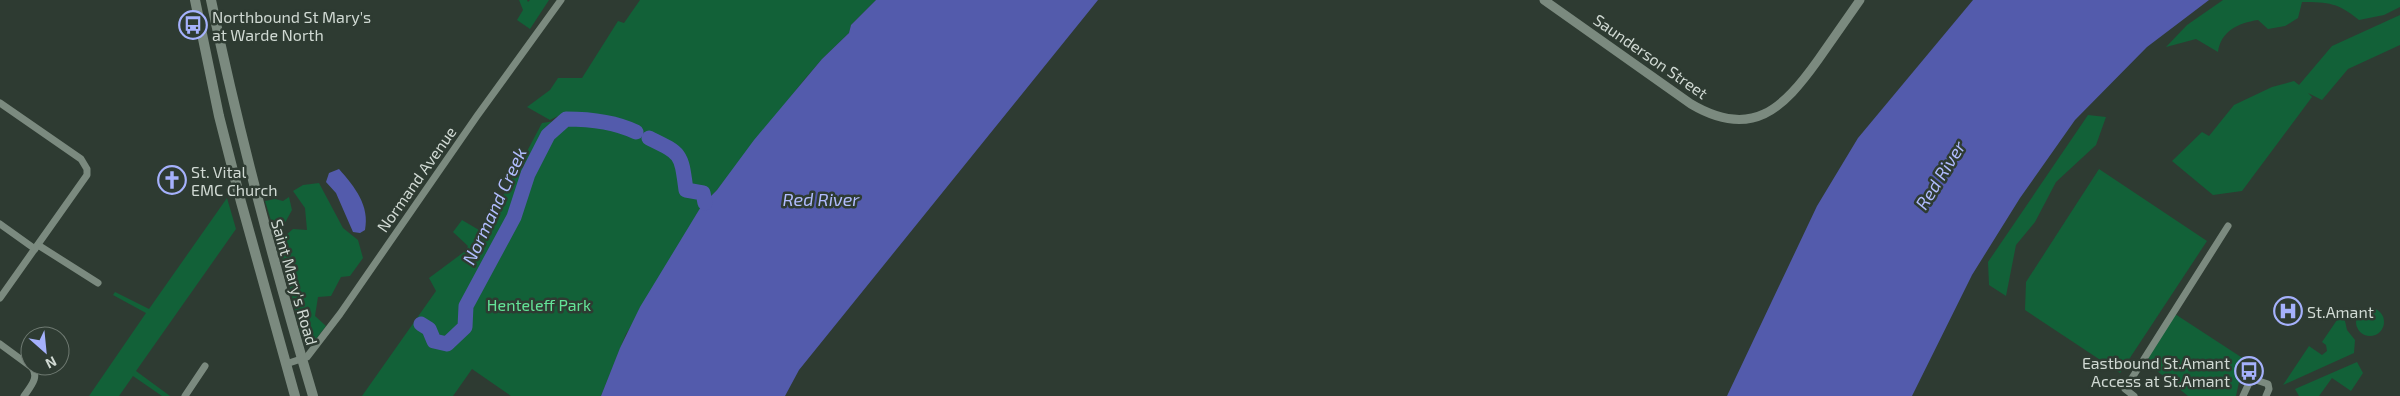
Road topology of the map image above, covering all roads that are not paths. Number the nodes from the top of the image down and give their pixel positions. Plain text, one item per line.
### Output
1 (194, 0) edge
2 (211, 0) edge
3 (561, 0) edge
4 (1544, 0) edge
5 (1860, 0) edge
6 (0, 103) edge
7 (0, 224) edge
8 (2228, 226) dead end
9 (37, 247) junction
10 (98, 283) dead end
11 (0, 298) edge
12 (0, 344) edge
13 (20, 359) edge
14 (302, 359) junction
15 (286, 364) junction
16 (205, 366) dead end
17 (36, 376) edge
18 (24, 396) edge
19 (186, 396) edge
20 (295, 396) edge
21 (313, 396) edge
22 (2134, 396) edge
23 (2243, 396) edge
24 (2266, 396) edge

1 - 15 main road, Saint Mary's Road
2 - 14 main road, Saint Mary's Road
3 - 14 street, Normand Avenue
4 - 5 street, Saunderson Street
6 - 9 street
7 - 9 street
8 - 22 street
9 - 10 street
9 - 11 street
12 - 13 street
14 - 15 street, Normand Avenue
14 - 21 main road, Saint Mary's Road
15 - 20 main road, Saint Mary's Road
16 - 19 street
17 - 18 street
23 - 24 street

